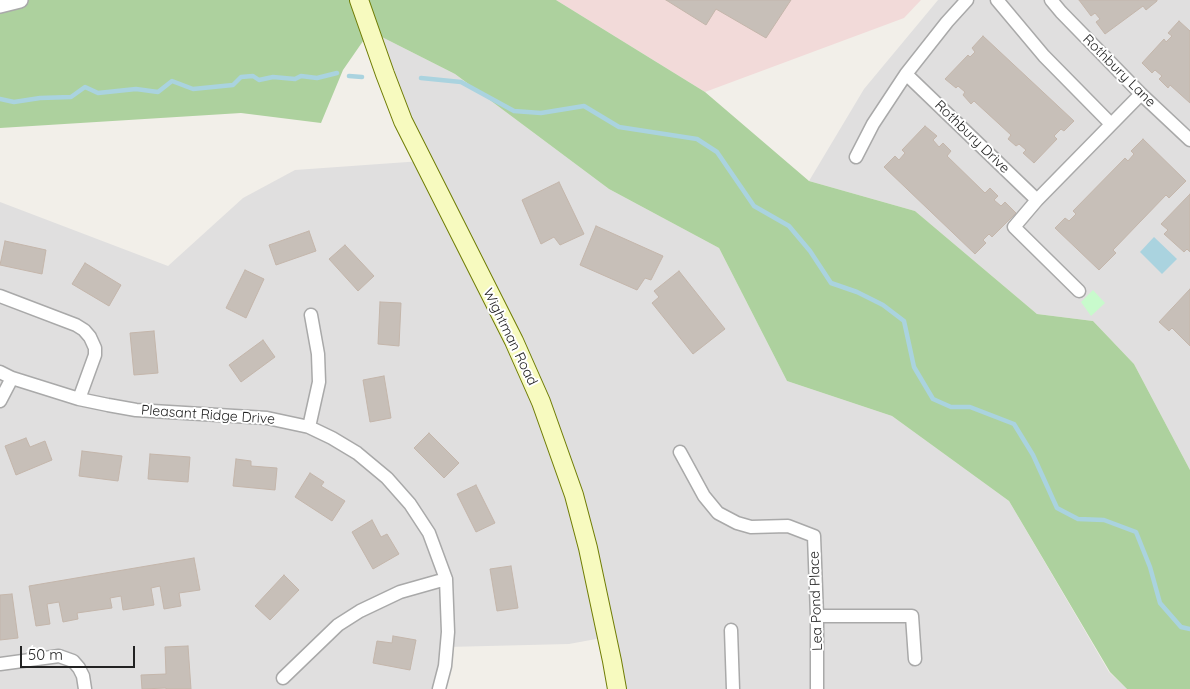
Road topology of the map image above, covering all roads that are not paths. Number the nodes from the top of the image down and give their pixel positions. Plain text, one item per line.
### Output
1 (20, 0) edge
2 (359, 0) edge
3 (967, 0) edge
4 (997, 0) edge
5 (1051, 0) edge
6 (0, 5) edge
7 (906, 74) junction
8 (1141, 94) junction
9 (1111, 124) junction
10 (1190, 140) edge
11 (856, 157) dead end
12 (1037, 200) junction
13 (1079, 291) dead end
14 (0, 296) edge
15 (310, 316) dead end
16 (6, 375) edge
17 (79, 399) junction
18 (0, 401) edge
19 (309, 427) junction
20 (680, 452) dead end
21 (446, 579) junction
22 (817, 616) junction
23 (731, 630) dead end
24 (916, 659) dead end
25 (0, 664) edge
26 (283, 678) dead end
27 (85, 689) edge
28 (439, 689) edge
29 (616, 689) edge
30 (733, 689) edge
31 (817, 689) edge

1 - 6 street
2 - 29 main road, Wightman Road
3 - 7 street
4 - 9 street
5 - 8 street, Rothbury Lane
7 - 11 street
7 - 12 street, Rothbury Drive
8 - 9 street
8 - 10 street, Rothbury Lane
9 - 12 street
12 - 13 street
14 - 17 street
15 - 19 street
16 - 17 street, Pleasant Ridge Drive
16 - 18 street
17 - 19 street, Pleasant Ridge Drive
19 - 21 street, Pleasant Ridge Drive
20 - 22 street, Lea Pond Place
21 - 26 street
21 - 28 street, Pleasant Ridge Drive
22 - 24 street
22 - 31 street, Lea Pond Place
23 - 30 street
25 - 27 street

